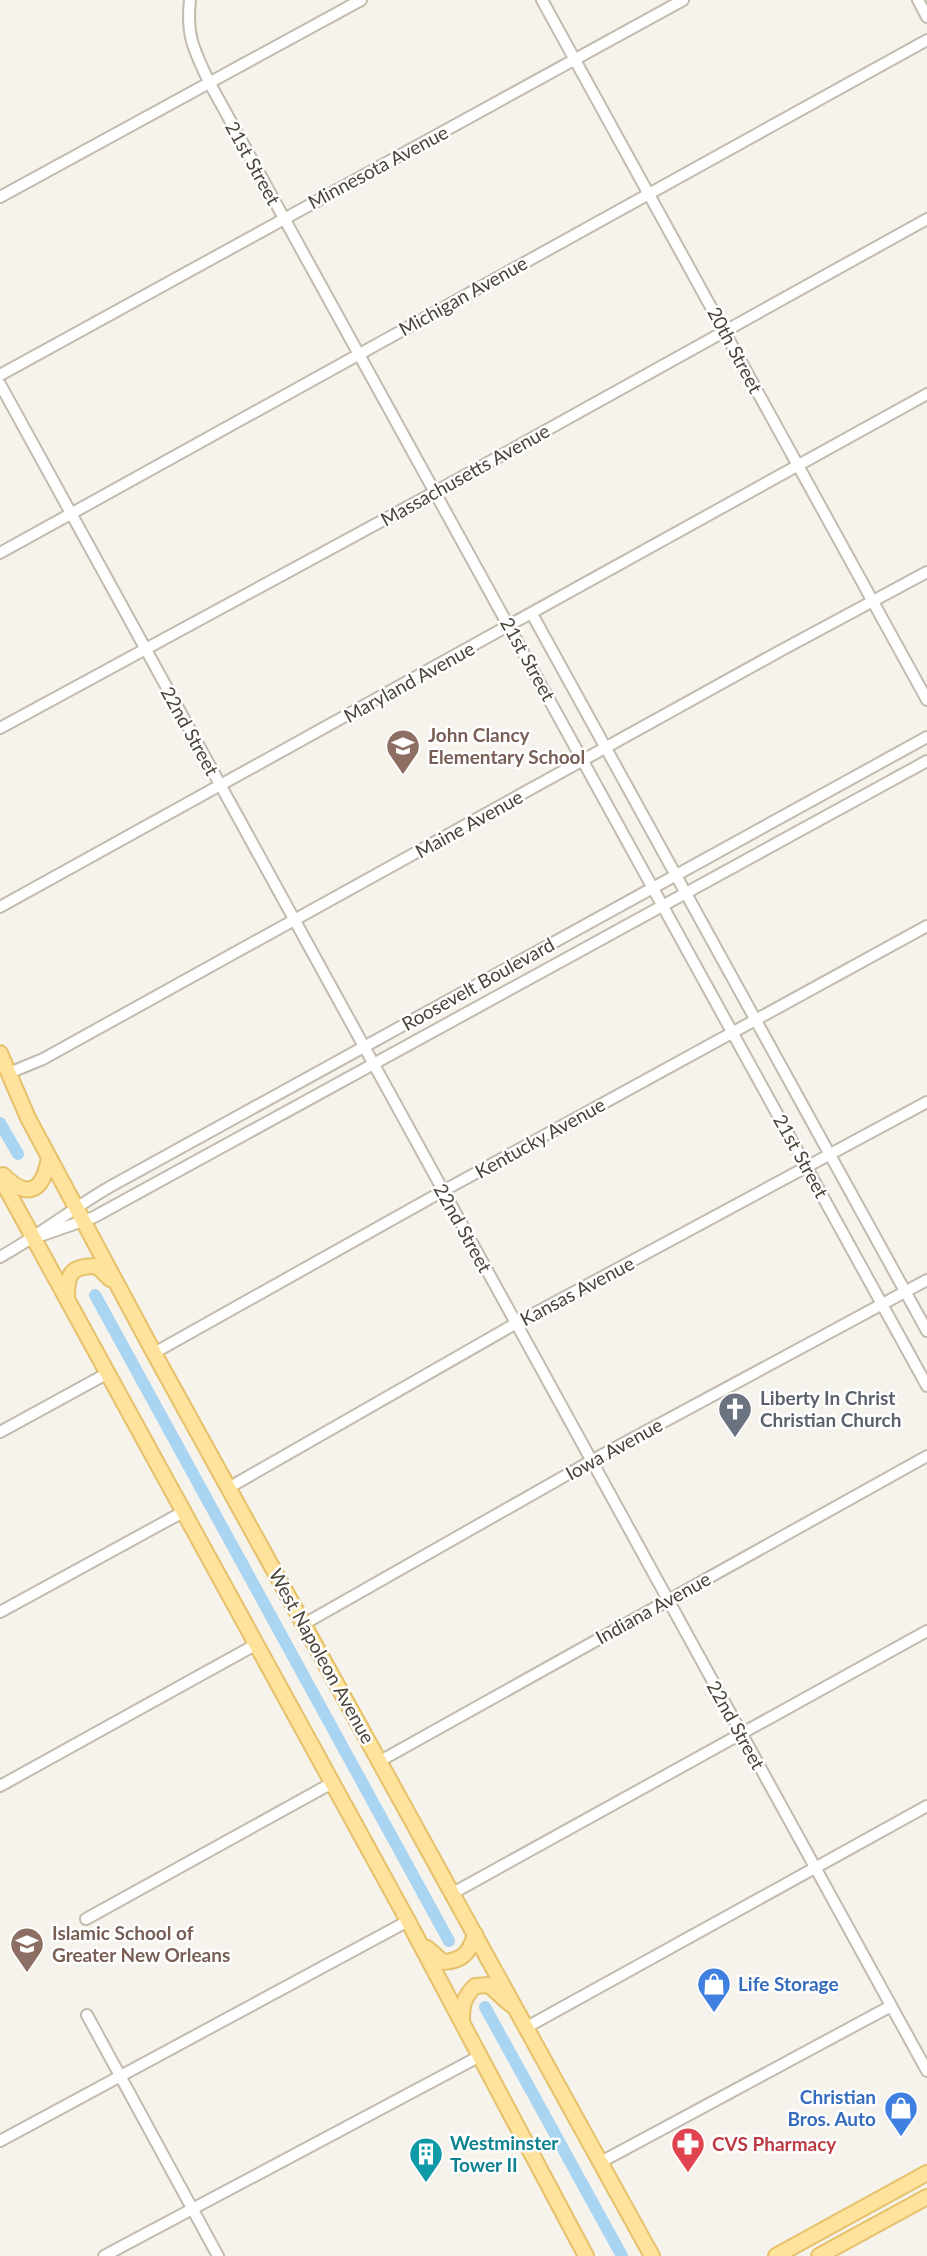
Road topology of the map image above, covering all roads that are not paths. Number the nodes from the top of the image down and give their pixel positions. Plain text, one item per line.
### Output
1 (190, 0) edge
2 (361, 0) edge
3 (542, 0) edge
4 (683, 0) edge
5 (918, 0) edge
6 (927, 17) edge
7 (927, 40) edge
8 (575, 61) junction
9 (209, 82) junction
10 (649, 194) junction
11 (0, 197) edge
12 (283, 218) junction
13 (927, 219) edge
14 (725, 331) junction
15 (358, 354) junction
16 (0, 375) edge
17 (0, 384) edge
18 (927, 394) edge
19 (797, 466) junction
20 (435, 492) junction
21 (72, 513) junction
22 (0, 553) edge
23 (927, 572) edge
24 (873, 603) junction
25 (532, 614) junction
26 (509, 626) junction
27 (146, 649) junction
28 (927, 701) edge
29 (0, 728) edge
30 (927, 737) edge
31 (605, 748) junction
32 (584, 761) junction
33 (927, 761) edge
34 (220, 785) junction
35 (675, 875) junction
36 (652, 888) junction
37 (684, 893) junction
38 (661, 906) junction
39 (0, 907) edge
40 (294, 920) junction
41 (927, 926) edge
42 (754, 1020) junction
43 (732, 1032) junction
44 (364, 1047) junction
45 (0, 1053) edge
46 (373, 1065) junction
47 (9, 1073) junction
48 (927, 1102) edge
49 (829, 1155) junction
50 (49, 1158) junction
51 (808, 1168) junction
52 (0, 1171) edge
53 (0, 1177) edge
54 (443, 1191) junction
55 (75, 1206) junction
56 (84, 1222) junction
57 (34, 1238) junction
58 (0, 1256) edge
59 (927, 1279) edge
60 (121, 1289) junction
61 (905, 1291) junction
62 (67, 1298) junction
63 (882, 1305) junction
64 (515, 1324) junction
65 (927, 1331) edge
66 (155, 1353) junction
67 (107, 1373) junction
68 (927, 1386) edge
69 (0, 1432) edge
70 (927, 1456) edge
71 (591, 1461) junction
72 (230, 1487) junction
73 (183, 1512) junction
74 (667, 1599) junction
75 (0, 1612) edge
76 (304, 1624) junction
77 (927, 1631) edge
78 (255, 1645) junction
79 (741, 1734) junction
80 (380, 1761) junction
81 (332, 1783) junction
82 (0, 1786) edge
83 (927, 1806) edge
84 (816, 1868) junction
85 (453, 1893) junction
86 (86, 1919) dead end
87 (408, 1921) junction
88 (475, 1934) junction
89 (418, 1940) junction
90 (891, 2006) junction
91 (517, 2009) junction
92 (87, 2015) dead end
93 (462, 2023) junction
94 (527, 2027) junction
95 (480, 2056) junction
96 (927, 2071) edge
97 (119, 2075) junction
98 (0, 2141) edge
99 (601, 2162) junction
100 (927, 2173) edge
101 (927, 2197) edge
102 (192, 2208) junction
103 (651, 2254) edge
104 (104, 2256) edge
105 (218, 2256) edge
106 (586, 2256) edge
107 (776, 2256) edge
108 (819, 2256) edge

1 - 9 street, 21st Street
2 - 9 street
3 - 8 street, 20th Street
4 - 8 street, Minnesota Avenue
5 - 6 street
7 - 10 street, Michigan Avenue
8 - 10 street, 20th Street
8 - 12 street, Minnesota Avenue
9 - 11 street
9 - 12 street, 21st Street
10 - 14 street, 20th Street
10 - 15 street, Michigan Avenue
12 - 15 street, 21st Street
12 - 16 street, Minnesota Avenue
13 - 14 street, Massachusetts Avenue
14 - 19 street, 20th Street
14 - 20 street, Massachusetts Avenue
15 - 20 street, 21st Street
15 - 21 street, Michigan Avenue
17 - 21 street, 22nd Street
18 - 19 street, Maryland Avenue
19 - 24 street, 20th Street
19 - 25 street, Maryland Avenue
20 - 26 street, 21st Street
20 - 27 street, Massachusetts Avenue
21 - 22 street, Michigan Avenue
21 - 27 street, 22nd Street
23 - 24 street, Maine Avenue
24 - 28 street, 20th Street
24 - 31 street, Maine Avenue
25 - 26 street, Maryland Avenue
25 - 31 street, 21st Street
26 - 32 street, 21st Street
26 - 34 street, Maryland Avenue
27 - 29 street, Massachusetts Avenue
27 - 34 street, 22nd Street
30 - 35 street, Roosevelt Boulevard
31 - 32 street, Maine Avenue
31 - 35 street, 21st Street
32 - 36 street, 21st Street
32 - 40 street, Maine Avenue
33 - 37 street, Roosevelt Boulevard
34 - 39 street, Maryland Avenue
34 - 40 street, 22nd Street
35 - 36 street, Roosevelt Boulevard
35 - 37 street, 21st Street
36 - 38 street, 21st Street
36 - 44 street, Roosevelt Boulevard
37 - 38 street, Roosevelt Boulevard
37 - 42 street, 21st Street
38 - 43 street, 21st Street
38 - 46 street, Roosevelt Boulevard
40 - 44 street, 22nd Street
40 - 47 street, Maine Avenue
41 - 42 street, Kentucky Avenue
42 - 43 street, Kentucky Avenue
42 - 49 street, 21st Street
43 - 51 street, 21st Street
43 - 54 street, Kentucky Avenue
44 - 46 street, 22nd Street
44 - 55 street, Roosevelt Boulevard
45 - 47 main road, West Napoleon Avenue
46 - 54 street, 22nd Street
46 - 56 street, Roosevelt Boulevard
47 - 50 main road, West Napoleon Avenue
48 - 49 street, Kansas Avenue
49 - 51 street, Kansas Avenue
49 - 61 street, 21st Street
50 - 52 main road
50 - 55 main road, West Napoleon Avenue
51 - 63 street, 21st Street
51 - 64 street, Kansas Avenue
53 - 57 main road
54 - 64 street, 22nd Street
54 - 66 street, Kentucky Avenue
55 - 56 main road, West Napoleon Avenue
55 - 57 street, Roosevelt Boulevard
56 - 57 street, Roosevelt Boulevard
56 - 60 main road, West Napoleon Avenue
57 - 58 street, Roosevelt Boulevard
57 - 62 main road
59 - 61 street, Iowa Avenue
60 - 62 main road
60 - 66 main road, West Napoleon Avenue
61 - 63 street, Iowa Avenue
61 - 65 street, 21st Street
62 - 67 main road
63 - 68 street, 21st Street
63 - 71 street, Iowa Avenue
64 - 71 street, 22nd Street
64 - 72 street, Kansas Avenue
66 - 72 main road, West Napoleon Avenue
67 - 69 street
67 - 73 main road
70 - 74 street, Indiana Avenue
71 - 74 street, 22nd Street
71 - 76 street, Iowa Avenue
72 - 76 main road, West Napoleon Avenue
73 - 75 street
73 - 78 main road
74 - 79 street, 22nd Street
74 - 80 street, Indiana Avenue
76 - 80 main road, West Napoleon Avenue
77 - 79 street
78 - 81 main road
78 - 82 street
79 - 84 street, 22nd Street
79 - 85 street
80 - 85 main road, West Napoleon Avenue
81 - 86 street
81 - 87 main road
83 - 84 street
84 - 90 street, 22nd Street
84 - 94 street
85 - 88 main road, West Napoleon Avenue
87 - 89 main road
87 - 97 street
88 - 89 main road
88 - 91 main road, West Napoleon Avenue
89 - 93 main road
90 - 96 street, 22nd Street
90 - 99 street
91 - 93 main road
91 - 94 main road, West Napoleon Avenue
92 - 97 street
93 - 95 main road
94 - 99 main road, West Napoleon Avenue
95 - 102 street
95 - 106 main road
97 - 98 street
97 - 102 street
99 - 103 main road, West Napoleon Avenue
100 - 107 main road
101 - 108 main road
102 - 104 street
102 - 105 street

